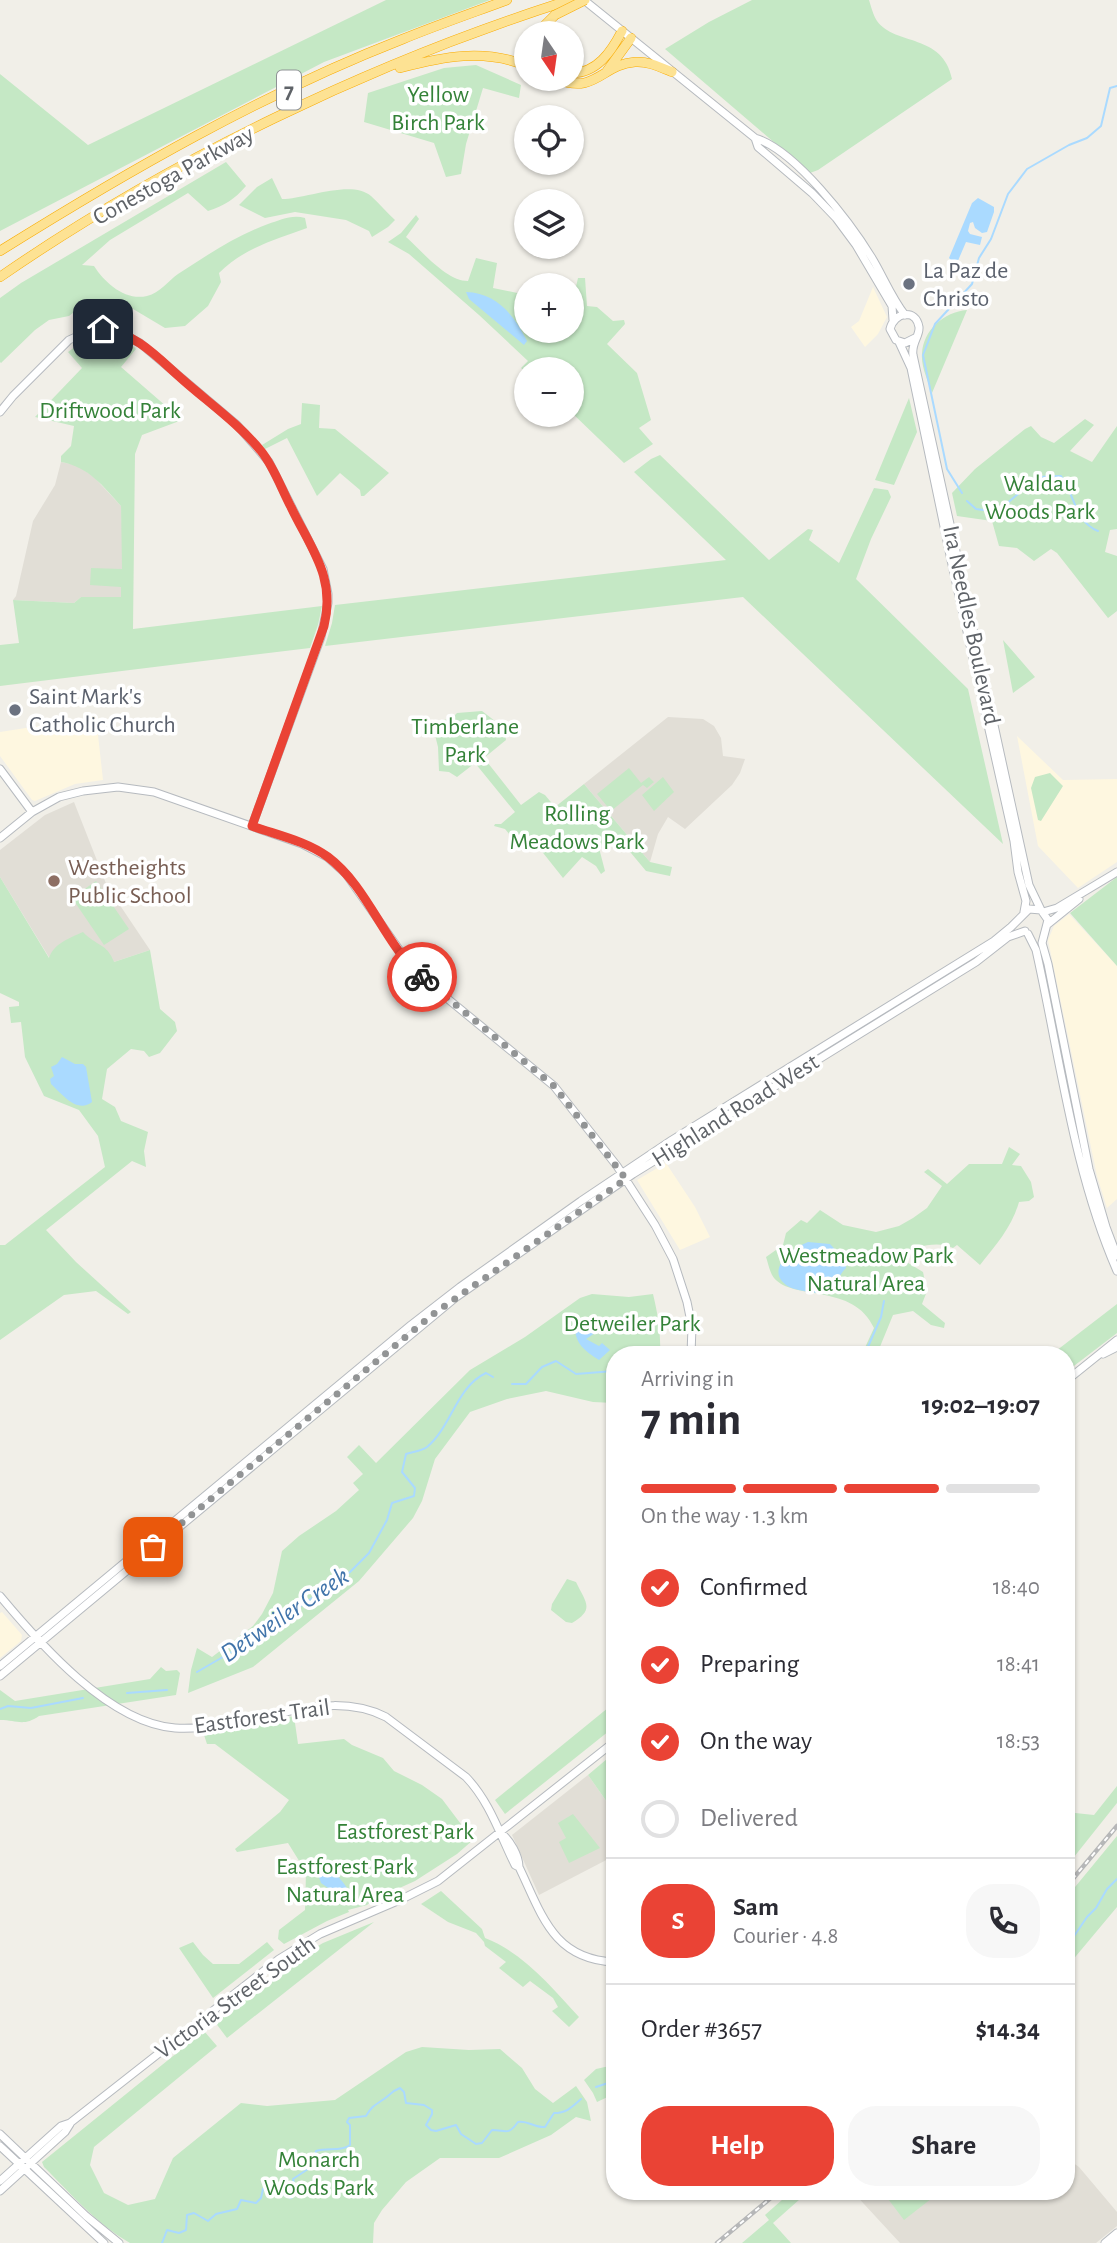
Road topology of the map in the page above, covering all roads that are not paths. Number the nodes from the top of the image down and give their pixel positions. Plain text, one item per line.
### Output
1 (507, 0) edge
2 (570, 0) edge
3 (584, 0) edge
4 (549, 21) edge
5 (622, 31) junction
6 (631, 38) junction
7 (514, 62) edge
8 (672, 72) junction
9 (584, 73) edge
10 (604, 75) junction
11 (368, 76) junction
12 (584, 82) edge
13 (755, 138) junction
14 (0, 251) edge
15 (0, 277) edge
16 (905, 314) junction
17 (893, 321) junction
18 (915, 338) junction
19 (899, 341) junction
20 (0, 412) edge
21 (0, 769) edge
22 (32, 812) junction
23 (252, 826) junction
24 (0, 838) edge
25 (1117, 872) edge
26 (1084, 893) junction
27 (1042, 911) junction
28 (1023, 914) junction
29 (1046, 927) junction
30 (1027, 933) junction
31 (624, 1176) junction
32 (1117, 1256) edge
33 (1117, 1271) edge
34 (1117, 1340) edge
35 (691, 1346) edge
36 (1117, 1347) edge
37 (1099, 1356) junction
38 (1075, 1374) edge
39 (0, 1596) edge
40 (37, 1640) junction
41 (0, 1666) edge
42 (0, 1676) edge
43 (606, 1748) edge
44 (501, 1833) junction
45 (606, 1961) edge
46 (0, 2134) edge
47 (0, 2146) edge
48 (27, 2160) junction
49 (20, 2166) junction
50 (0, 2180) edge
51 (0, 2190) edge
52 (1117, 2233) edge
53 (104, 2243) edge
54 (119, 2243) edge
55 (1105, 2243) edge

1 - 14 highway, Conestoga Parkway / 7
2 - 11 highway, Conestoga Parkway / 7
3 - 4 highway, bridge
3 - 5 main road
5 - 6 main road
5 - 9 highway
6 - 8 main road
6 - 10 highway
7 - 11 highway
8 - 10 highway
8 - 13 main road
10 - 12 highway
11 - 15 highway, Conestoga Parkway / 7
13 - 16 main road
13 - 17 main road
16 - 17 main road
16 - 18 main road
17 - 19 main road
18 - 19 main road
18 - 27 main road, Ira Needles Boulevard
19 - 28 main road, Ira Needles Boulevard
20 - 23 main road
21 - 22 main road
22 - 23 main road
22 - 24 main road
23 - 31 main road
25 - 26 main road
26 - 27 main road
26 - 29 main road
27 - 28 main road
27 - 29 main road
28 - 30 main road
28 - 31 main road, Highland Road West
29 - 30 main road
29 - 32 main road
30 - 31 main road, Highland Road West
30 - 33 main road
31 - 35 main road
31 - 40 main road, Highland Road West
34 - 37 main road
36 - 37 main road
37 - 38 main road
39 - 40 main road, Eastforest Trail
40 - 41 main road, Highland Road West
40 - 42 main road, Highland Road West
40 - 44 main road, Eastforest Trail
43 - 44 main road, Victoria Street South
44 - 45 main road, Eastforest Trail
44 - 48 main road, Victoria Street South
46 - 48 main road
47 - 49 main road
48 - 49 main road, Victoria Street South
48 - 54 main road
49 - 50 main road, Victoria Street South
49 - 51 main road, Victoria Street South
49 - 53 main road
52 - 55 main road

